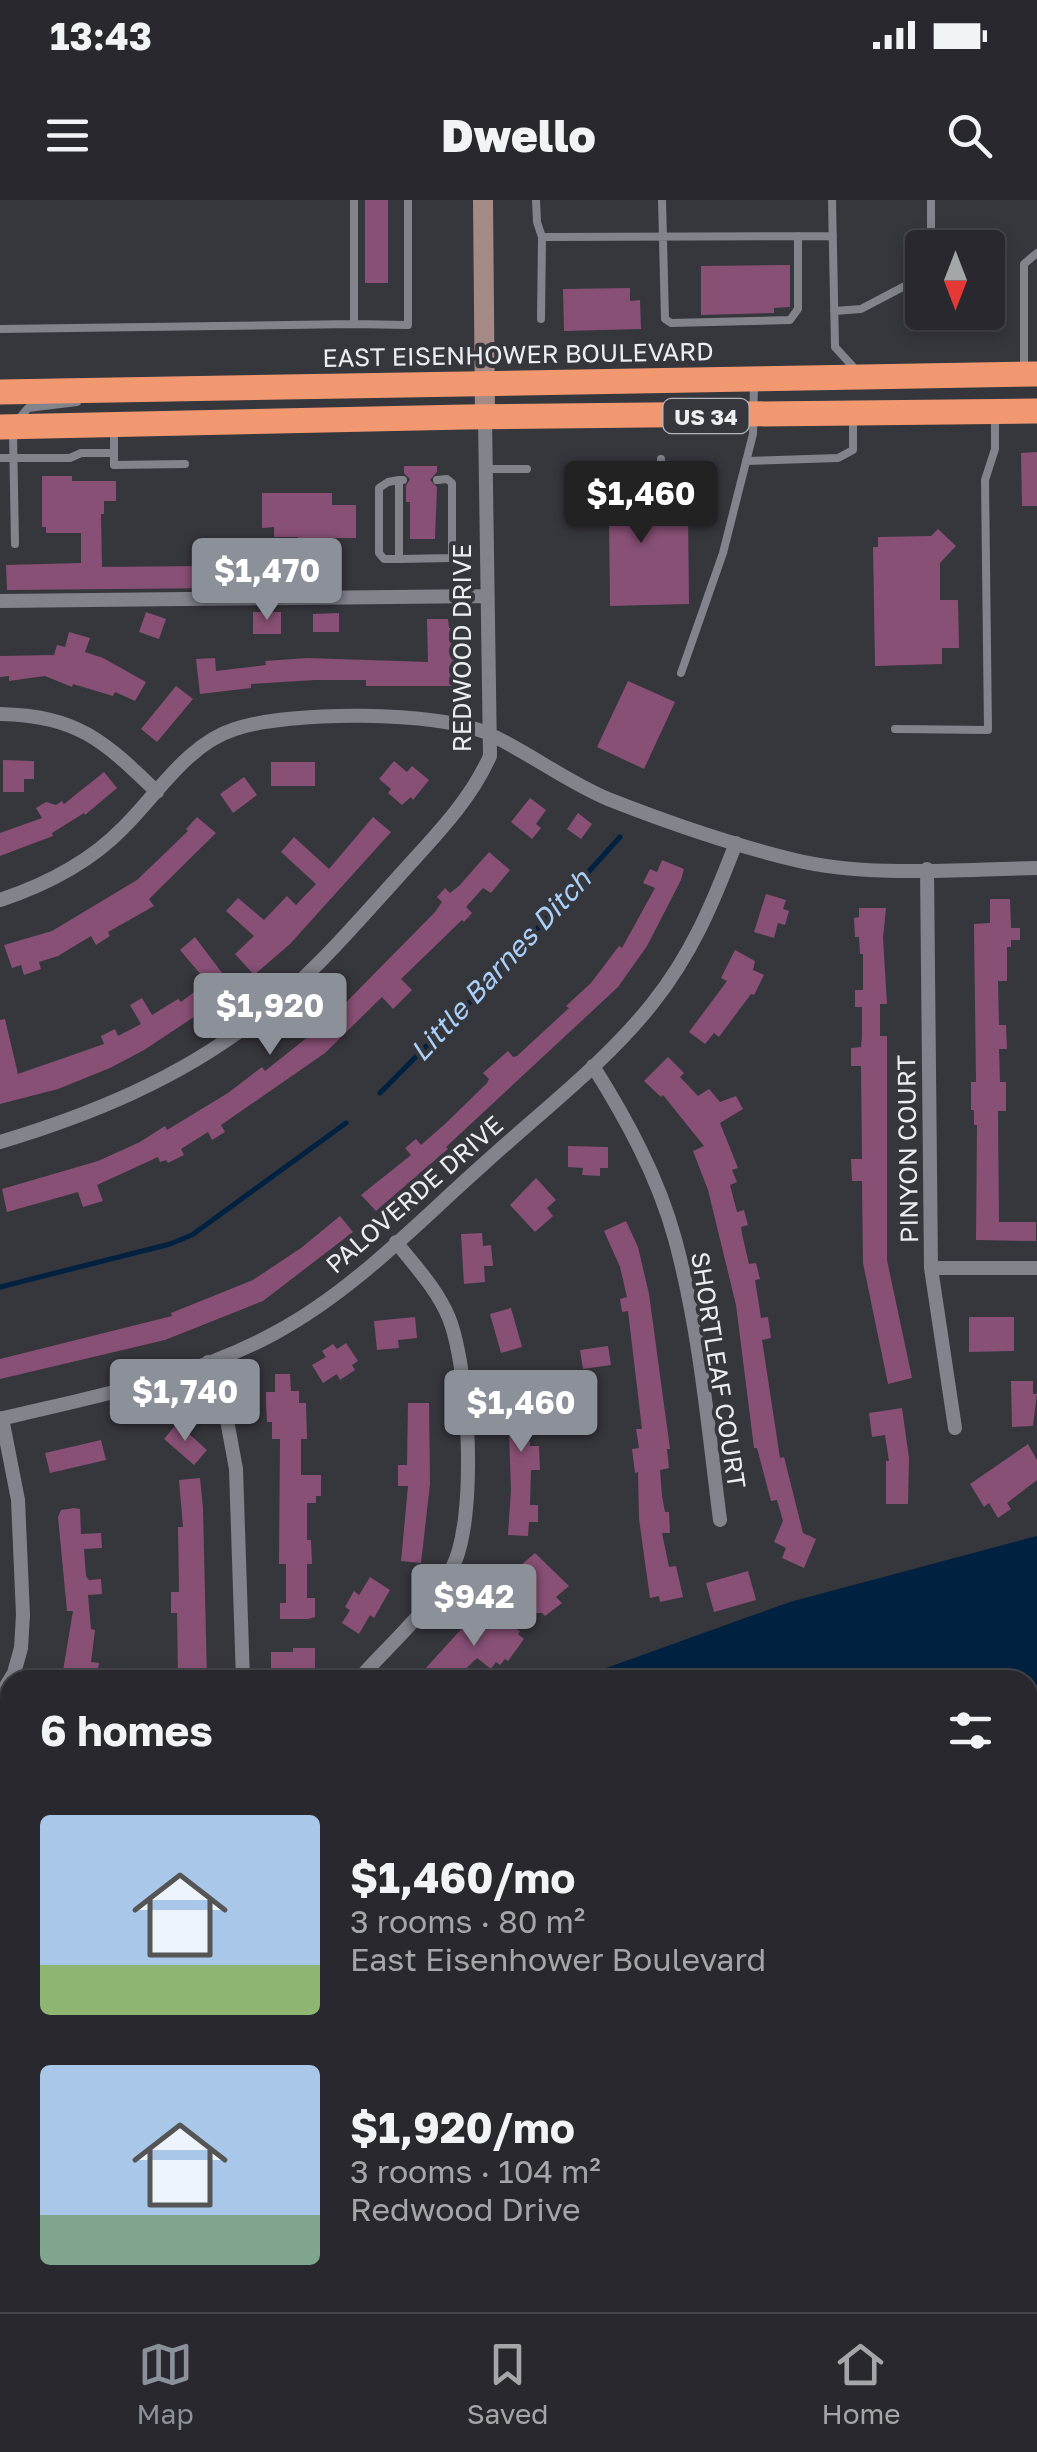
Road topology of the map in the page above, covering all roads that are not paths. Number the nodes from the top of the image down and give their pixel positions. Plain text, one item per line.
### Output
1 (354, 200) edge
2 (408, 200) edge
3 (483, 200) edge
4 (536, 200) edge
5 (662, 200) edge
6 (832, 200) edge
7 (931, 200) edge
8 (931, 230) edge
9 (662, 236) junction
10 (798, 236) junction
11 (833, 236) junction
12 (542, 237) junction
13 (1037, 254) edge
14 (905, 286) edge
15 (834, 311) junction
16 (541, 320) dead end
17 (354, 324) junction
18 (0, 329) edge
19 (1030, 375) edge
20 (867, 377) junction
21 (754, 380) junction
22 (485, 384) junction
23 (186, 390) junction
24 (0, 392) edge
25 (1037, 411) edge
26 (995, 412) junction
27 (853, 414) junction
28 (753, 416) junction
29 (485, 417) junction
30 (114, 425) junction
31 (6, 427) edge
32 (114, 453) junction
33 (0, 458) edge
34 (13, 458) junction
35 (660, 459) dead end
36 (746, 461) junction
37 (185, 464) dead end
38 (485, 469) junction
39 (527, 469) dead end
40 (436, 480) dead end
41 (661, 506) dead end
42 (16, 544) dead end
43 (399, 558) junction
44 (486, 596) junction
45 (0, 602) edge
46 (681, 673) dead end
47 (0, 714) edge
48 (896, 729) dead end
49 (487, 733) junction
50 (157, 792) junction
51 (736, 843) junction
52 (1037, 868) edge
53 (927, 869) junction
54 (0, 900) edge
55 (592, 1066) junction
56 (0, 1142) edge
57 (396, 1242) junction
58 (931, 1268) junction
59 (1037, 1268) edge
60 (208, 1362) junction
61 (1, 1419) edge
62 (955, 1428) dead end
63 (720, 1520) dead end
64 (15, 1670) edge
65 (243, 1670) edge
66 (367, 1670) edge

1 - 17 lane
2 - 17 lane
3 - 22 street, REDWOOD DRIVE
4 - 12 lane
5 - 9 lane
6 - 11 lane
7 - 8 lane
9 - 10 lane
9 - 10 lane
9 - 12 lane
10 - 11 lane
11 - 15 lane
12 - 16 lane
13 - 19 lane
14 - 15 lane
15 - 20 lane
17 - 18 lane
19 - 20 highway, EAST EISENHOWER BOULEVARD / US 34
20 - 21 highway, EAST EISENHOWER BOULEVARD / US 34
21 - 22 highway, EAST EISENHOWER BOULEVARD / US 34
21 - 28 lane
22 - 23 highway, EAST EISENHOWER BOULEVARD / US 34
22 - 29 street, REDWOOD DRIVE
23 - 24 highway, EAST EISENHOWER BOULEVARD / US 34
23 - 31 lane
25 - 26 highway, US 34
26 - 27 highway, US 34
26 - 48 lane
27 - 28 highway, US 34
27 - 36 lane
28 - 29 highway, US 34
28 - 36 lane
29 - 30 highway, US 34
29 - 38 street, REDWOOD DRIVE
30 - 31 highway, US 34
30 - 32 lane
31 - 34 lane
32 - 34 lane
32 - 37 lane
33 - 34 lane
34 - 42 lane
35 - 41 lane
36 - 46 lane
38 - 39 lane
38 - 44 street, REDWOOD DRIVE
40 - 43 lane
43 - 43 lane
44 - 45 street
44 - 49 street, REDWOOD DRIVE
47 - 50 street
49 - 50 street
49 - 51 street
49 - 56 street, REDWOOD DRIVE
50 - 54 street
51 - 53 street
51 - 55 street, PALOVERDE DRIVE
52 - 53 street
53 - 58 street, PINYON COURT
55 - 57 street, PALOVERDE DRIVE
55 - 63 street, SHORTLEAF COURT
57 - 60 street, PALOVERDE DRIVE
57 - 66 street
58 - 59 street
58 - 62 street, PINYON COURT
60 - 61 street, PALOVERDE DRIVE
60 - 65 street
61 - 64 street

